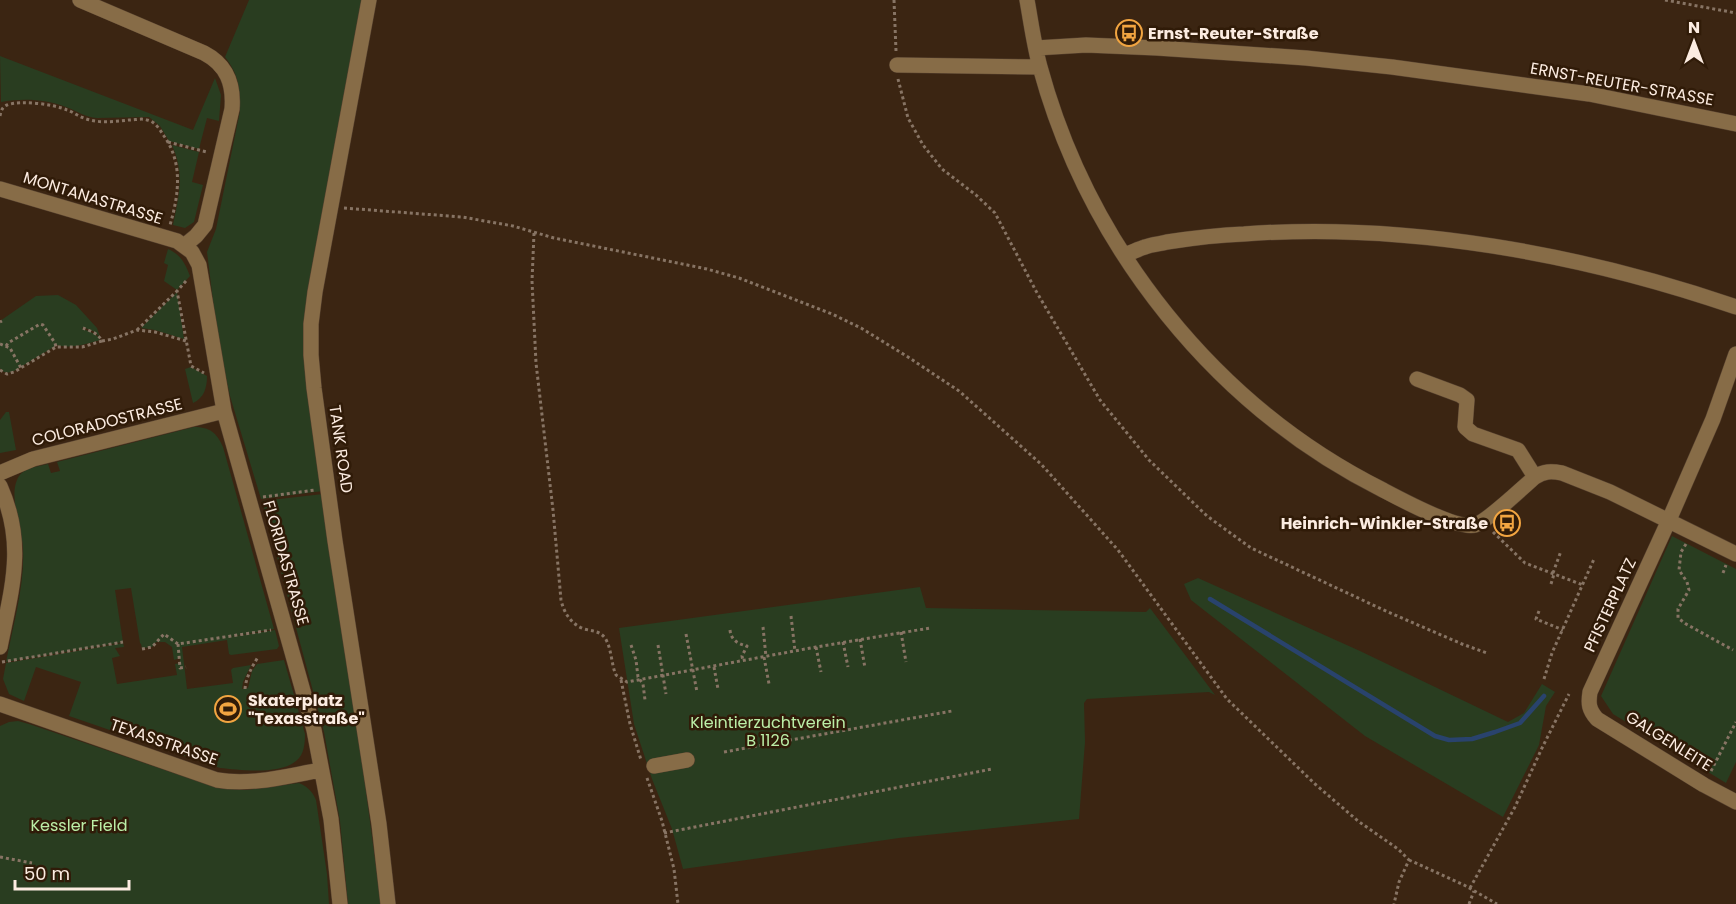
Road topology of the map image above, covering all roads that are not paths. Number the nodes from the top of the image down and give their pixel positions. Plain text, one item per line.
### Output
1 (80, 0) edge
2 (369, 0) edge
3 (1027, 0) edge
4 (1036, 48) junction
5 (897, 65) road end
6 (1040, 67) junction
7 (1736, 124) edge
8 (0, 189) edge
9 (175, 242) junction
10 (1124, 255) junction
11 (1736, 307) edge
12 (1736, 354) edge
13 (1417, 379) dead end
14 (224, 411) junction
15 (0, 472) edge
16 (1535, 477) junction
17 (0, 486) edge
18 (1669, 520) junction
19 (1736, 554) edge
20 (0, 646) edge
21 (0, 704) edge
22 (1589, 705) joint
23 (687, 760) dead end
24 (647, 769) road end
25 (321, 770) junction
26 (1736, 802) edge
27 (340, 904) edge
28 (388, 904) edge

1 - 9 street
2 - 28 street, TANK ROAD
3 - 4 street
4 - 6 street
4 - 7 street, ERNST-REUTER-STRASSE
5 - 6 street
6 - 10 street
8 - 9 street, MONTANASTRASSE
9 - 14 street, FLORIDASTRASSE
10 - 11 street
10 - 16 street
12 - 18 street, PFISTERPLATZ
13 - 16 street
14 - 15 street, COLORADOSTRASSE
14 - 25 street, FLORIDASTRASSE
16 - 18 street
17 - 20 street
18 - 19 street
18 - 22 street, PFISTERPLATZ
21 - 25 street, TEXASSTRASSE
22 - 26 street, GALGENLEITE
23 - 24 street
25 - 27 street, FLORIDASTRASSE

